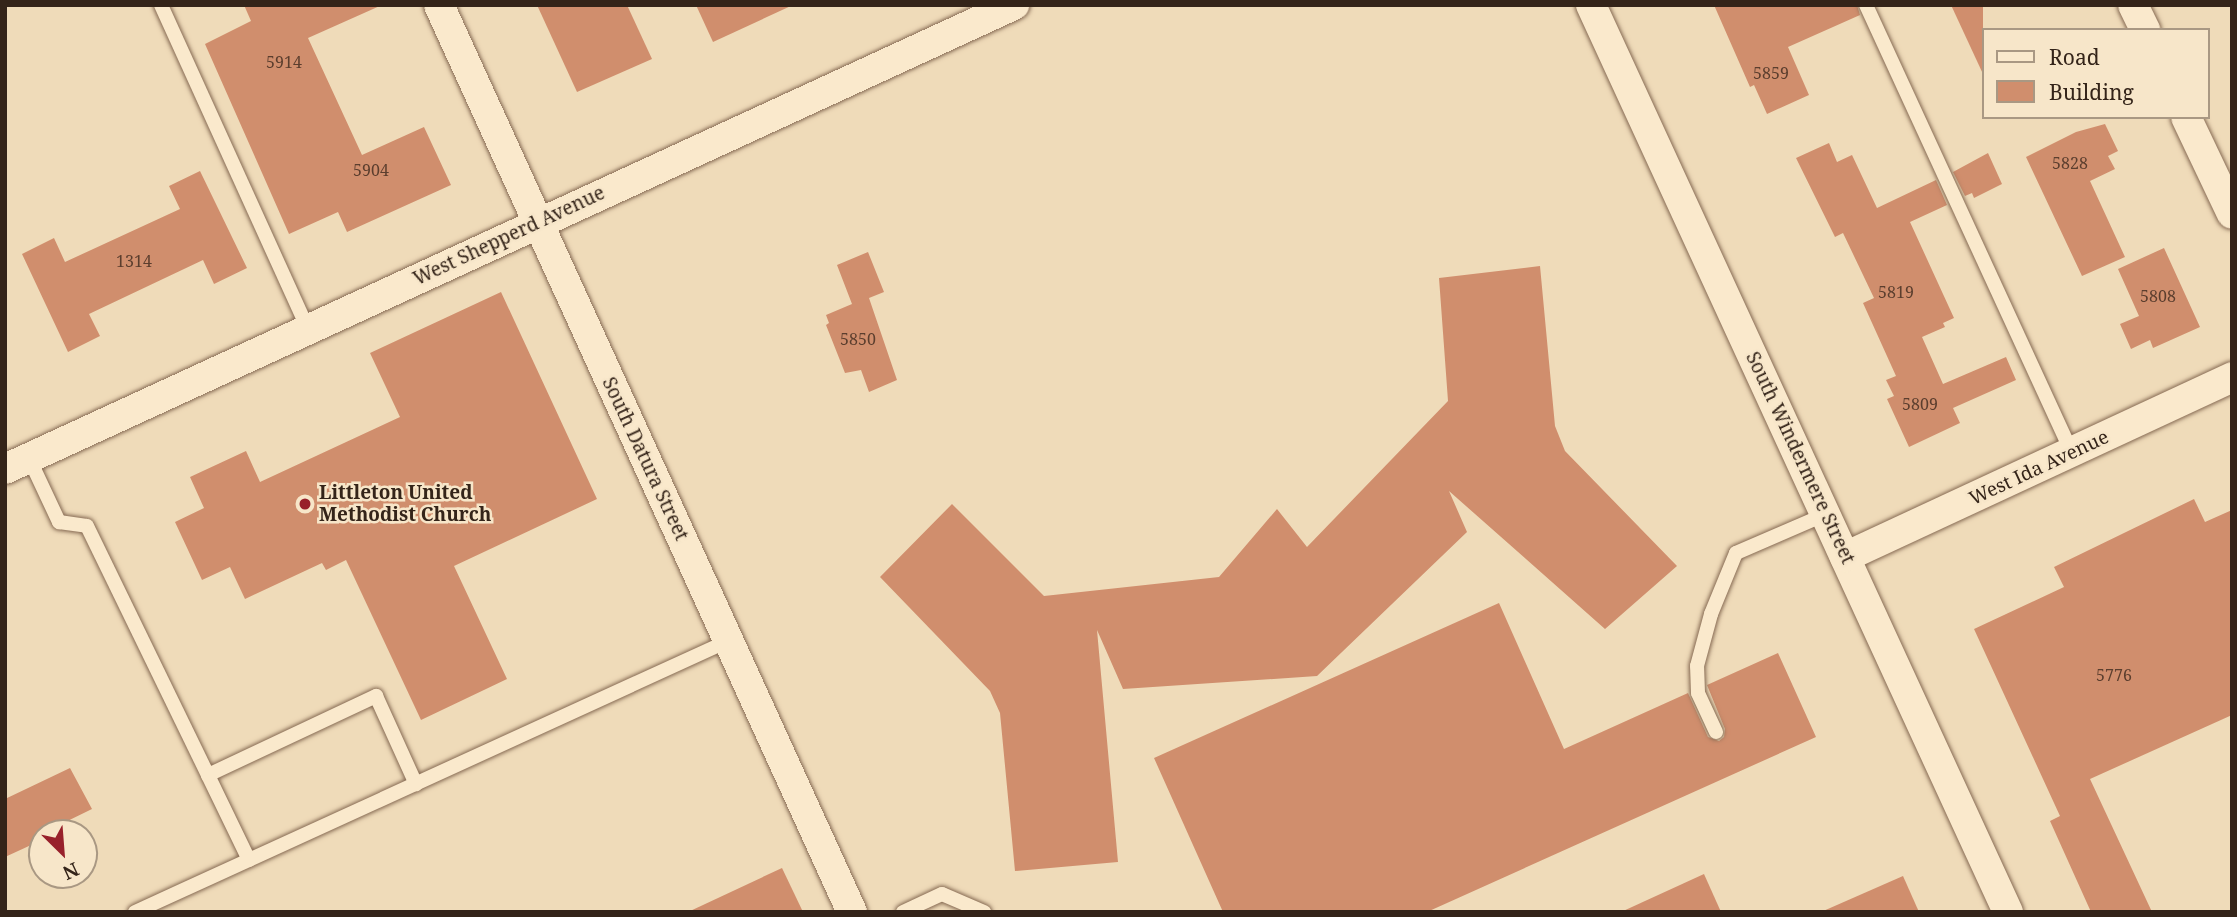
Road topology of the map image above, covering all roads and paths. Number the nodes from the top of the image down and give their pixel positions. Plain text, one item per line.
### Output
1 (161, 5) edge
2 (439, 5) edge
3 (1014, 5) edge
4 (1591, 5) edge
5 (1866, 5) edge
6 (2133, 5) edge
7 (2144, 28) edge
8 (2187, 119) edge
9 (2232, 215) edge
10 (537, 223) junction
11 (307, 329) junction
12 (2232, 377) edge
13 (2072, 453) junction
14 (17, 464) edge
15 (1826, 514) junction
16 (1845, 557) junction
17 (728, 641) junction
18 (1716, 732) dead end
19 (208, 775) junction
20 (416, 784) junction
21 (249, 860) junction
22 (135, 912) edge
23 (852, 912) edge
24 (903, 912) edge
25 (984, 912) edge
26 (2008, 912) edge

1 - 11 lane
2 - 10 street, South Datura Street
3 - 10 street, West Shepperd Avenue
4 - 15 street, South Windermere Street
5 - 13 lane
6 - 7 street
8 - 9 street
10 - 11 street, West Shepperd Avenue
10 - 17 street, South Datura Street
11 - 14 street, West Shepperd Avenue
12 - 13 street, West Ida Avenue
13 - 16 street, West Ida Avenue
14 - 19 lane
15 - 16 street, South Windermere Street
15 - 18 lane
16 - 26 street, South Windermere Street
17 - 20 lane
17 - 23 street, South Datura Street
19 - 20 lane
19 - 21 lane
20 - 21 lane
21 - 22 lane
24 - 25 lane

